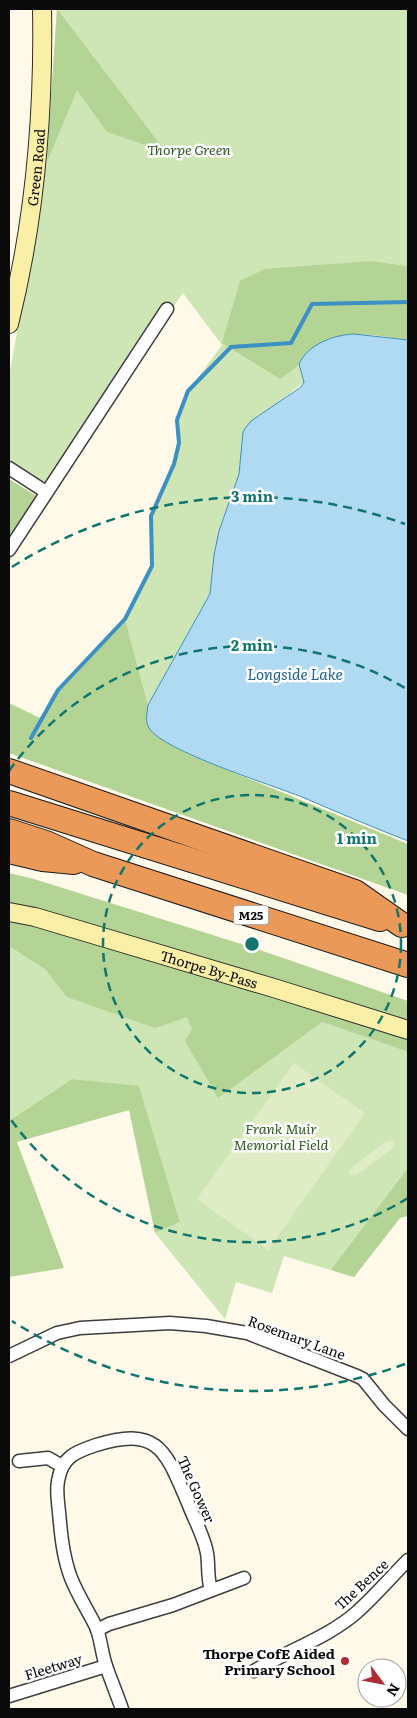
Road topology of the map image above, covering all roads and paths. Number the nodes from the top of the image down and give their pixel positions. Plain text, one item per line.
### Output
1 (42, 9) edge
2 (167, 309) dead end
3 (9, 324) edge
4 (9, 468) edge
5 (46, 492) junction
6 (9, 550) edge
7 (9, 771) edge
8 (9, 803) edge
9 (9, 831) edge
10 (9, 851) edge
11 (93, 864) junction
12 (9, 912) edge
13 (405, 926) edge
14 (408, 965) edge
15 (408, 1030) edge
16 (9, 1356) edge
17 (408, 1429) edge
18 (19, 1461) dead end
19 (62, 1466) junction
20 (408, 1560) edge
21 (244, 1578) dead end
22 (211, 1590) junction
23 (97, 1630) junction
24 (106, 1666) junction
25 (254, 1671) dead end
26 (9, 1696) edge
27 (122, 1709) edge

1 - 3 main road, Green Road
2 - 5 street
4 - 5 street
5 - 6 street
7 - 13 highway
8 - 13 highway
9 - 11 highway, M25
10 - 11 highway
11 - 14 highway, M25
12 - 15 main road, Thorpe By-Pass
16 - 17 street, Rosemary Lane
18 - 19 street
19 - 22 street, The Gower
19 - 23 street
20 - 25 street, The Bence
21 - 22 street
22 - 23 street
23 - 24 street
24 - 26 street, Fleetway
24 - 27 street

